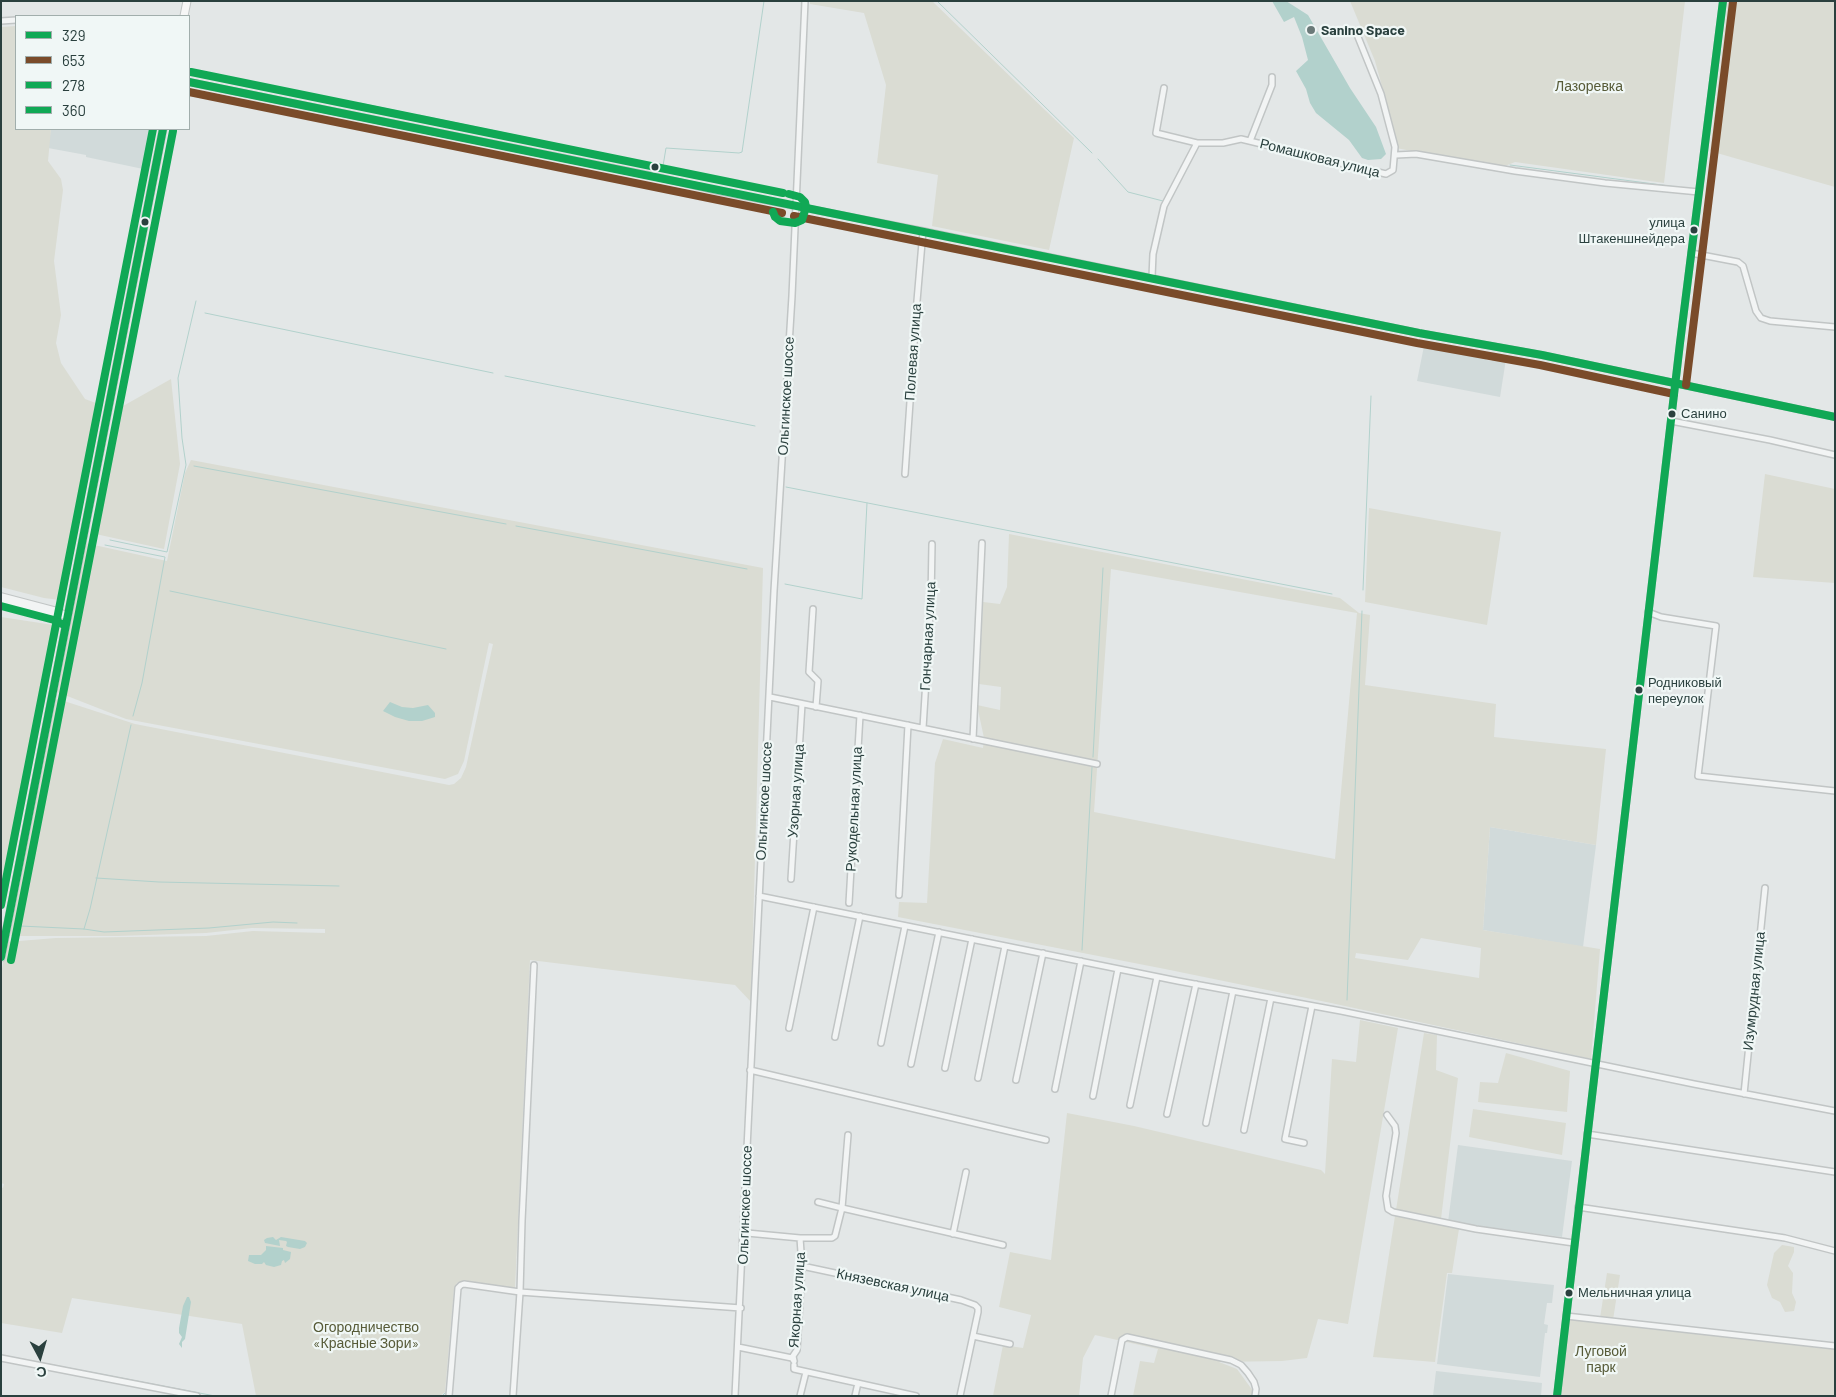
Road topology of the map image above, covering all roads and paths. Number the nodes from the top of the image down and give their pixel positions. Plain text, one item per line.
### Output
1 (187, 1) edge
2 (805, 1) edge
3 (1723, 1) edge
4 (184, 15) edge
5 (15, 20) edge
6 (1, 21) edge
7 (1356, 32) dead end
8 (1272, 76) dead end
9 (190, 82) edge
10 (1164, 88) dead end
11 (163, 130) edge
12 (1250, 141) junction
13 (1197, 143) junction
14 (1396, 155) junction
15 (1699, 192) junction
16 (796, 206) junction
17 (923, 231) junction
18 (1691, 252) junction
19 (1152, 277) junction
20 (1835, 327) edge
21 (1676, 384) junction
22 (1835, 417) edge
23 (1671, 421) junction
24 (1835, 456) edge
25 (906, 474) dead end
26 (982, 543) dead end
27 (932, 544) dead end
28 (1, 596) edge
29 (1, 601) edge
30 (813, 609) dead end
31 (1648, 612) junction
32 (68, 616) junction
33 (770, 697) junction
34 (802, 704) junction
35 (816, 707) junction
36 (860, 715) junction
37 (908, 725) junction
38 (923, 728) junction
39 (973, 738) junction
40 (1097, 764) dead end
41 (1835, 791) edge
42 (791, 879) dead end
43 (1765, 888) dead end
44 (899, 895) dead end
45 (759, 896) junction
46 (849, 903) dead end
47 (814, 907) junction
48 (860, 916) junction
49 (906, 926) junction
50 (938, 932) junction
51 (972, 939) junction
52 (1005, 946) junction
53 (1043, 954) junction
54 (1, 958) edge
55 (1081, 961) junction
56 (534, 965) dead end
57 (1118, 969) junction
58 (1157, 977) junction
59 (1196, 984) junction
60 (1233, 991) junction
61 (1271, 998) junction
62 (1312, 1006) junction
63 (789, 1028) dead end
64 (835, 1037) dead end
65 (881, 1043) dead end
66 (1596, 1063) junction
67 (911, 1064) dead end
68 (945, 1068) dead end
69 (750, 1070) junction
70 (978, 1078) dead end
71 (1016, 1080) dead end
72 (1055, 1089) dead end
73 (1744, 1094) junction
74 (1093, 1096) dead end
75 (1130, 1105) dead end
76 (1835, 1111) edge
77 (1167, 1114) dead end
78 (1387, 1115) dead end
79 (1206, 1123) dead end
80 (1244, 1130) dead end
81 (1587, 1134) junction
82 (848, 1135) dead end
83 (1046, 1140) dead end
84 (1304, 1143) dead end
85 (966, 1172) dead end
86 (1835, 1172) edge
87 (818, 1202) dead end
88 (1578, 1207) junction
89 (842, 1208) junction
90 (953, 1234) junction
91 (744, 1235) junction
92 (800, 1238) junction
93 (1574, 1243) junction
94 (1003, 1245) dead end
95 (1835, 1252) edge
96 (802, 1266) junction
97 (520, 1292) junction
98 (741, 1308) junction
99 (1566, 1316) junction
100 (973, 1336) junction
101 (1010, 1344) dead end
102 (1835, 1346) edge
103 (738, 1347) junction
104 (1, 1358) edge
105 (794, 1363) junction
106 (806, 1372) junction
107 (858, 1383) junction
108 (909, 1395) edge
109 (197, 1396) edge
110 (449, 1396) edge
111 (513, 1396) edge
112 (735, 1396) edge
113 (800, 1396) edge
114 (855, 1396) edge
115 (916, 1396) edge
116 (960, 1396) edge
117 (1111, 1396) edge
118 (1255, 1396) edge
119 (1557, 1396) edge

1 - 4 main road
2 - 16 street, Ольгинское шоссе
3 - 15 street
5 - 6 street
7 - 14 street, Ромашковая улица
8 - 12 street, Ромашковая улица
9 - 16 street
10 - 13 street, Ромашковая улица
11 - 32 main road
12 - 13 street, Ромашковая улица
12 - 14 street, Ромашковая улица
13 - 19 street
14 - 15 street
15 - 18 street
16 - 17 street
16 - 33 street, Ольгинское шоссе
17 - 19 street
17 - 25 street, Полевая улица
18 - 20 street
18 - 21 street
19 - 21 street
21 - 22 street
21 - 23 street
23 - 24 street
23 - 31 street
26 - 39 street
27 - 38 street, Гончарная улица
28 - 32 street
29 - 32 street
30 - 35 street
31 - 41 street
31 - 66 street
32 - 54 main road
33 - 34 street
33 - 45 street, Ольгинское шоссе
34 - 35 street
34 - 42 street, Узорная улица
35 - 36 street
36 - 37 street
36 - 46 street, Рукодельная улица
37 - 38 street
37 - 44 street
38 - 39 street
39 - 40 street
43 - 73 street, Изумрудная улица
45 - 47 street
45 - 69 street, Ольгинское шоссе
47 - 48 street
47 - 63 street
48 - 49 street
48 - 64 street
49 - 50 street
49 - 65 street
50 - 51 street
50 - 67 street
51 - 52 street
51 - 68 street
52 - 53 street
52 - 70 street
53 - 55 street
53 - 71 street
55 - 57 street
55 - 72 street
56 - 97 street
57 - 58 street
57 - 74 street
58 - 59 street
58 - 75 street
59 - 60 street
59 - 77 street
60 - 61 street
60 - 79 street
61 - 62 street
61 - 80 street
62 - 66 street
62 - 84 street
66 - 73 street
66 - 81 street
69 - 83 street
69 - 91 street, Ольгинское шоссе
73 - 76 street
78 - 93 street
81 - 86 street
81 - 88 street
82 - 89 street
85 - 90 street
87 - 89 street
88 - 93 street
88 - 95 street
89 - 90 street
89 - 92 street
90 - 94 street
91 - 92 street
91 - 98 street, Ольгинское шоссе
92 - 96 street, Якорная улица
93 - 99 street
96 - 100 street, Князевская улица
96 - 105 street, Якорная улица
97 - 98 street
97 - 110 street
97 - 111 street
98 - 103 street, Ольгинское шоссе
99 - 102 street
99 - 119 street
100 - 101 street
100 - 116 street
103 - 105 street
103 - 112 street, Ольгинское шоссе
104 - 109 street
105 - 106 street
106 - 107 street
106 - 113 street
107 - 108 street
107 - 114 street
108 - 115 street
117 - 118 street

